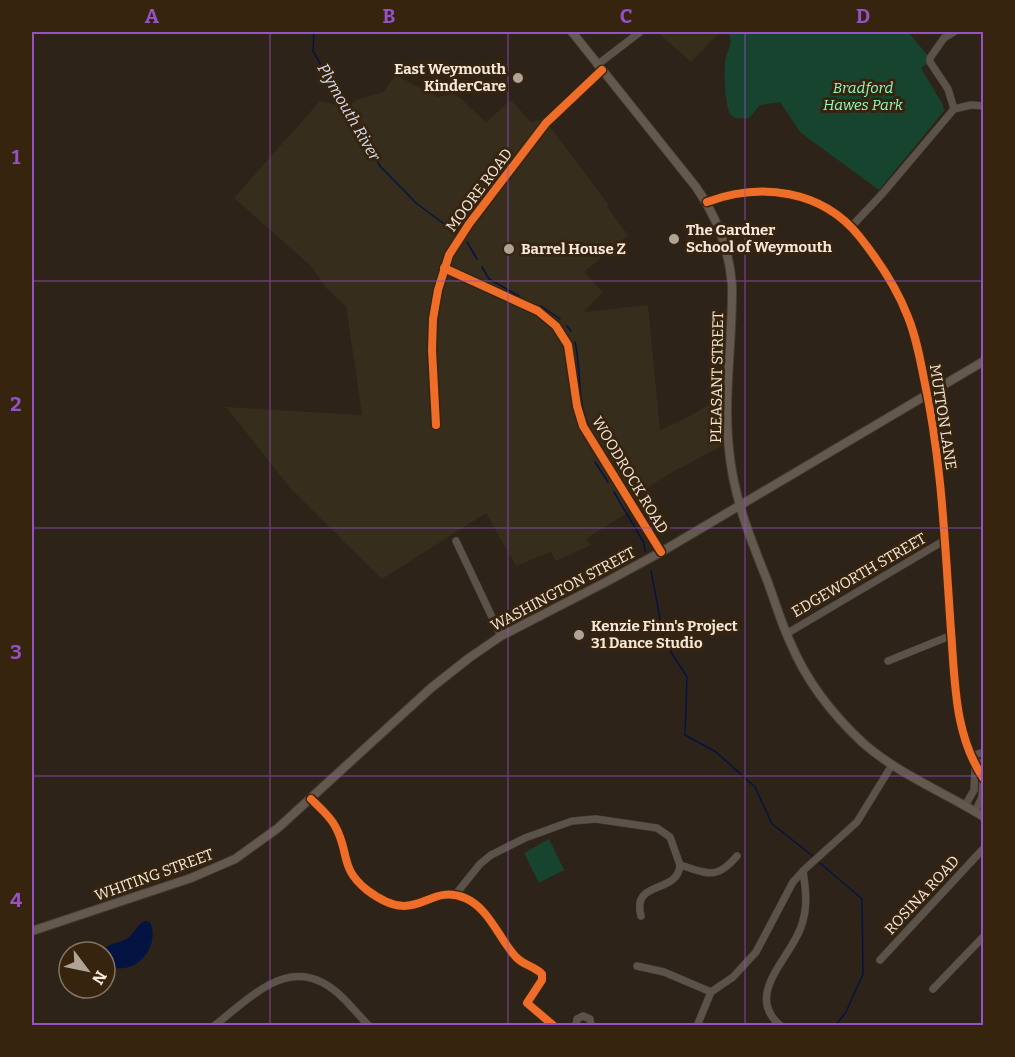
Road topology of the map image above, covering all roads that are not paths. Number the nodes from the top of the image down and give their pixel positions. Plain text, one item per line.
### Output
1 (572, 32) edge
2 (640, 32) edge
3 (939, 32) edge
4 (954, 32) edge
5 (944, 38) junction
6 (600, 68) junction
7 (984, 106) edge
8 (954, 109) junction
9 (707, 202) junction
10 (851, 227) junction
11 (444, 268) junction
12 (984, 361) edge
13 (928, 394) junction
14 (436, 425) dead end
15 (740, 505) junction
16 (945, 540) junction
17 (456, 541) dead end
18 (661, 552) junction
19 (786, 634) junction
20 (952, 635) junction
21 (501, 636) junction
22 (888, 661) dead end
23 (984, 752) edge
24 (971, 756) junction
25 (984, 760) edge
26 (892, 765) junction
27 (975, 766) junction
28 (983, 779) edge
29 (312, 799) junction
30 (965, 806) junction
31 (975, 812) junction
32 (984, 817) edge
33 (278, 828) joint
34 (984, 848) edge
35 (737, 856) dead end
36 (680, 864) junction
37 (803, 871) junction
38 (455, 895) junction
39 (641, 916) dead end
40 (32, 931) edge
41 (984, 936) edge
42 (880, 960) dead end
43 (637, 966) dead end
44 (933, 989) dead end
45 (711, 992) junction
46 (214, 1026) edge
47 (369, 1026) edge
48 (554, 1026) edge
49 (576, 1026) edge
50 (591, 1026) edge
51 (697, 1026) edge
52 (781, 1026) edge

1 - 6 main road, PLEASANT STREET
2 - 6 street, MOORE ROAD
3 - 5 street
4 - 5 street
5 - 8 street
6 - 9 main road, PLEASANT STREET
6 - 11 street, MOORE ROAD
7 - 8 street
8 - 10 street
9 - 10 street, MUTTON LANE
9 - 15 main road, PLEASANT STREET
10 - 13 street, MUTTON LANE
11 - 14 street, MOORE ROAD
11 - 18 street, WOODROCK ROAD
12 - 13 main road, WASHINGTON STREET
13 - 15 main road, WASHINGTON STREET
13 - 16 street, MUTTON LANE
15 - 18 main road, WASHINGTON STREET
15 - 19 main road, PLEASANT STREET
16 - 19 street, EDGEWORTH STREET
16 - 20 street, MUTTON LANE
17 - 21 street
18 - 21 main road, WASHINGTON STREET
19 - 26 main road, PLEASANT STREET
20 - 22 street
20 - 24 street, MUTTON LANE
21 - 29 main road, WASHINGTON STREET
23 - 24 street
24 - 27 street, MUTTON LANE
25 - 27 street
26 - 30 main road, PLEASANT STREET
26 - 37 street
27 - 28 street, MUTTON LANE
27 - 30 street, MUTTON LANE
28 - 31 street, MUTTON LANE
29 - 33 main road, WASHINGTON STREET
29 - 38 street
30 - 31 main road, PLEASANT STREET
31 - 32 main road, PLEASANT STREET
33 - 40 main road, WHITING STREET
34 - 42 street, ROSINA ROAD
35 - 36 street
36 - 38 street
36 - 39 street
37 - 45 street
37 - 52 street
38 - 48 street
41 - 44 street
43 - 45 street
45 - 51 street
46 - 47 street
49 - 50 street

